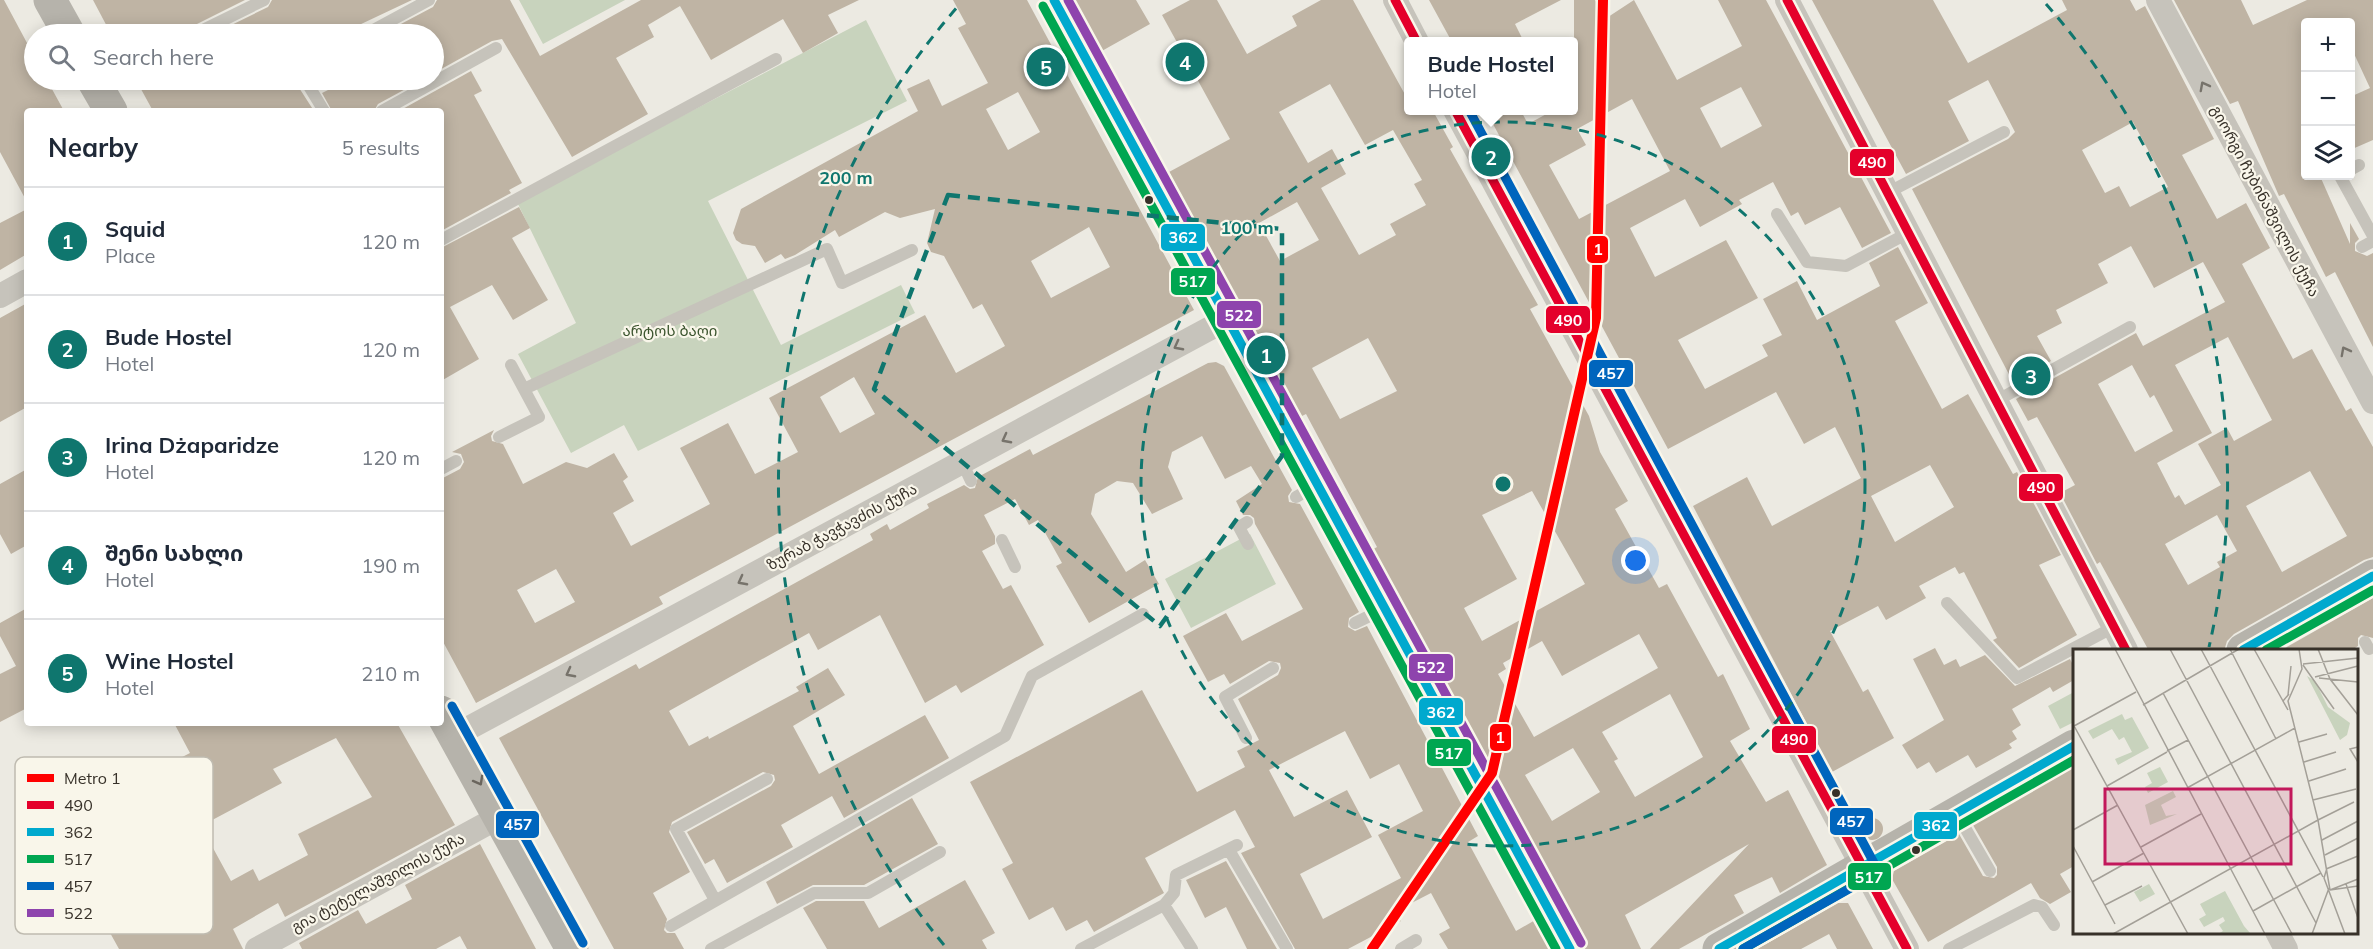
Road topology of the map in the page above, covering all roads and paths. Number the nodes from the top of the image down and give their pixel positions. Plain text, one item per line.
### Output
1 (50, 0) edge
2 (264, 0) edge
3 (429, 0) edge
4 (1054, 0) edge
5 (1395, 0) edge
6 (1787, 0) edge
7 (2158, 0) edge
8 (63, 24) edge
9 (215, 24) edge
10 (385, 24) edge
11 (1414, 37) edge
12 (496, 48) dead end
13 (776, 59) dead end
14 (444, 77) edge
15 (312, 90) edge
16 (420, 90) edge
17 (322, 108) edge
18 (387, 108) edge
19 (1457, 115) edge
20 (2004, 132) dead end
21 (2343, 180) edge
22 (1887, 193) junction
23 (1777, 214) dead end
24 (2369, 219) edge
25 (1908, 233) junction
26 (444, 238) edge
27 (2370, 241) edge
28 (912, 250) dead end
29 (24, 283) edge
30 (0, 296) edge
31 (1229, 318) junction
32 (2130, 327) dead end
33 (511, 365) dead end
34 (524, 389) junction
35 (1996, 401) junction
36 (2373, 402) edge
37 (499, 437) dead end
38 (456, 461) dead end
39 (444, 467) edge
40 (1319, 484) junction
41 (1296, 497) dead end
42 (1247, 522) dead end
43 (1002, 540) dead end
44 (1248, 544) dead end
45 (1015, 567) dead end
46 (2373, 576) edge
47 (1947, 603) dead end
48 (1386, 609) junction
49 (1143, 614) dead end
50 (1355, 623) dead end
51 (2114, 627) junction
52 (2125, 649) edge
53 (2247, 649) edge
54 (1273, 668) dead end
55 (448, 724) edge
56 (1246, 738) dead end
57 (2063, 759) edge
58 (767, 779) dead end
59 (1957, 813) junction
60 (499, 817) junction
61 (940, 852) dead end
62 (1863, 867) junction
63 (1990, 871) dead end
64 (715, 900) junction
65 (1164, 905) junction
66 (2054, 925) dead end
67 (671, 926) dead end
68 (2278, 934) edge
69 (1416, 940) dead end
70 (257, 949) edge
71 (572, 949) edge
72 (711, 949) edge
73 (1082, 949) edge
74 (1192, 949) edge
75 (1287, 949) edge
76 (1401, 949) edge
77 (1570, 949) edge
78 (1719, 949) edge
79 (1907, 949) edge
80 (1949, 949) edge
81 (2286, 949) edge

1 - 8 main road
2 - 9 lane
3 - 10 lane
4 - 31 street
5 - 11 street
6 - 22 street
36 -> 7 street, გიორგი ჩუბინაშვილის ქუჩა
12 - 14 lane
13 - 26 lane
15 - 17 lane
16 - 18 lane
19 - 62 street
20 - 22 lane
21 - 24 lane
22 - 25 street
23 - 25 lane
24 - 27 lane
25 - 35 street
28 - 34 lane
29 - 30 street
31 - 40 street
31 -> 55 street, ზურაბ ჭავჭავძის ქუჩა
32 - 35 lane
33 - 34 lane
34 - 37 lane
35 - 51 street
38 - 39 lane
40 - 41 lane
40 - 48 street
42 - 44 lane
43 - 45 lane
46 - 53 main road
47 - 51 lane
48 - 50 lane
48 - 77 street
49 - 64 lane
51 - 52 street
54 - 56 lane
55 -> 60 main road
57 - 59 main road
58 - 64 lane
59 - 62 main road
59 - 63 lane
60 - 70 street, გია ტეტელაშვილის ქუჩა
60 - 71 main road
61 - 72 lane
62 - 78 main road
62 - 79 street
64 - 67 lane
65 - 73 lane
65 - 74 lane
65 - 75 lane
66 - 80 lane
68 - 81 street
69 - 76 lane

